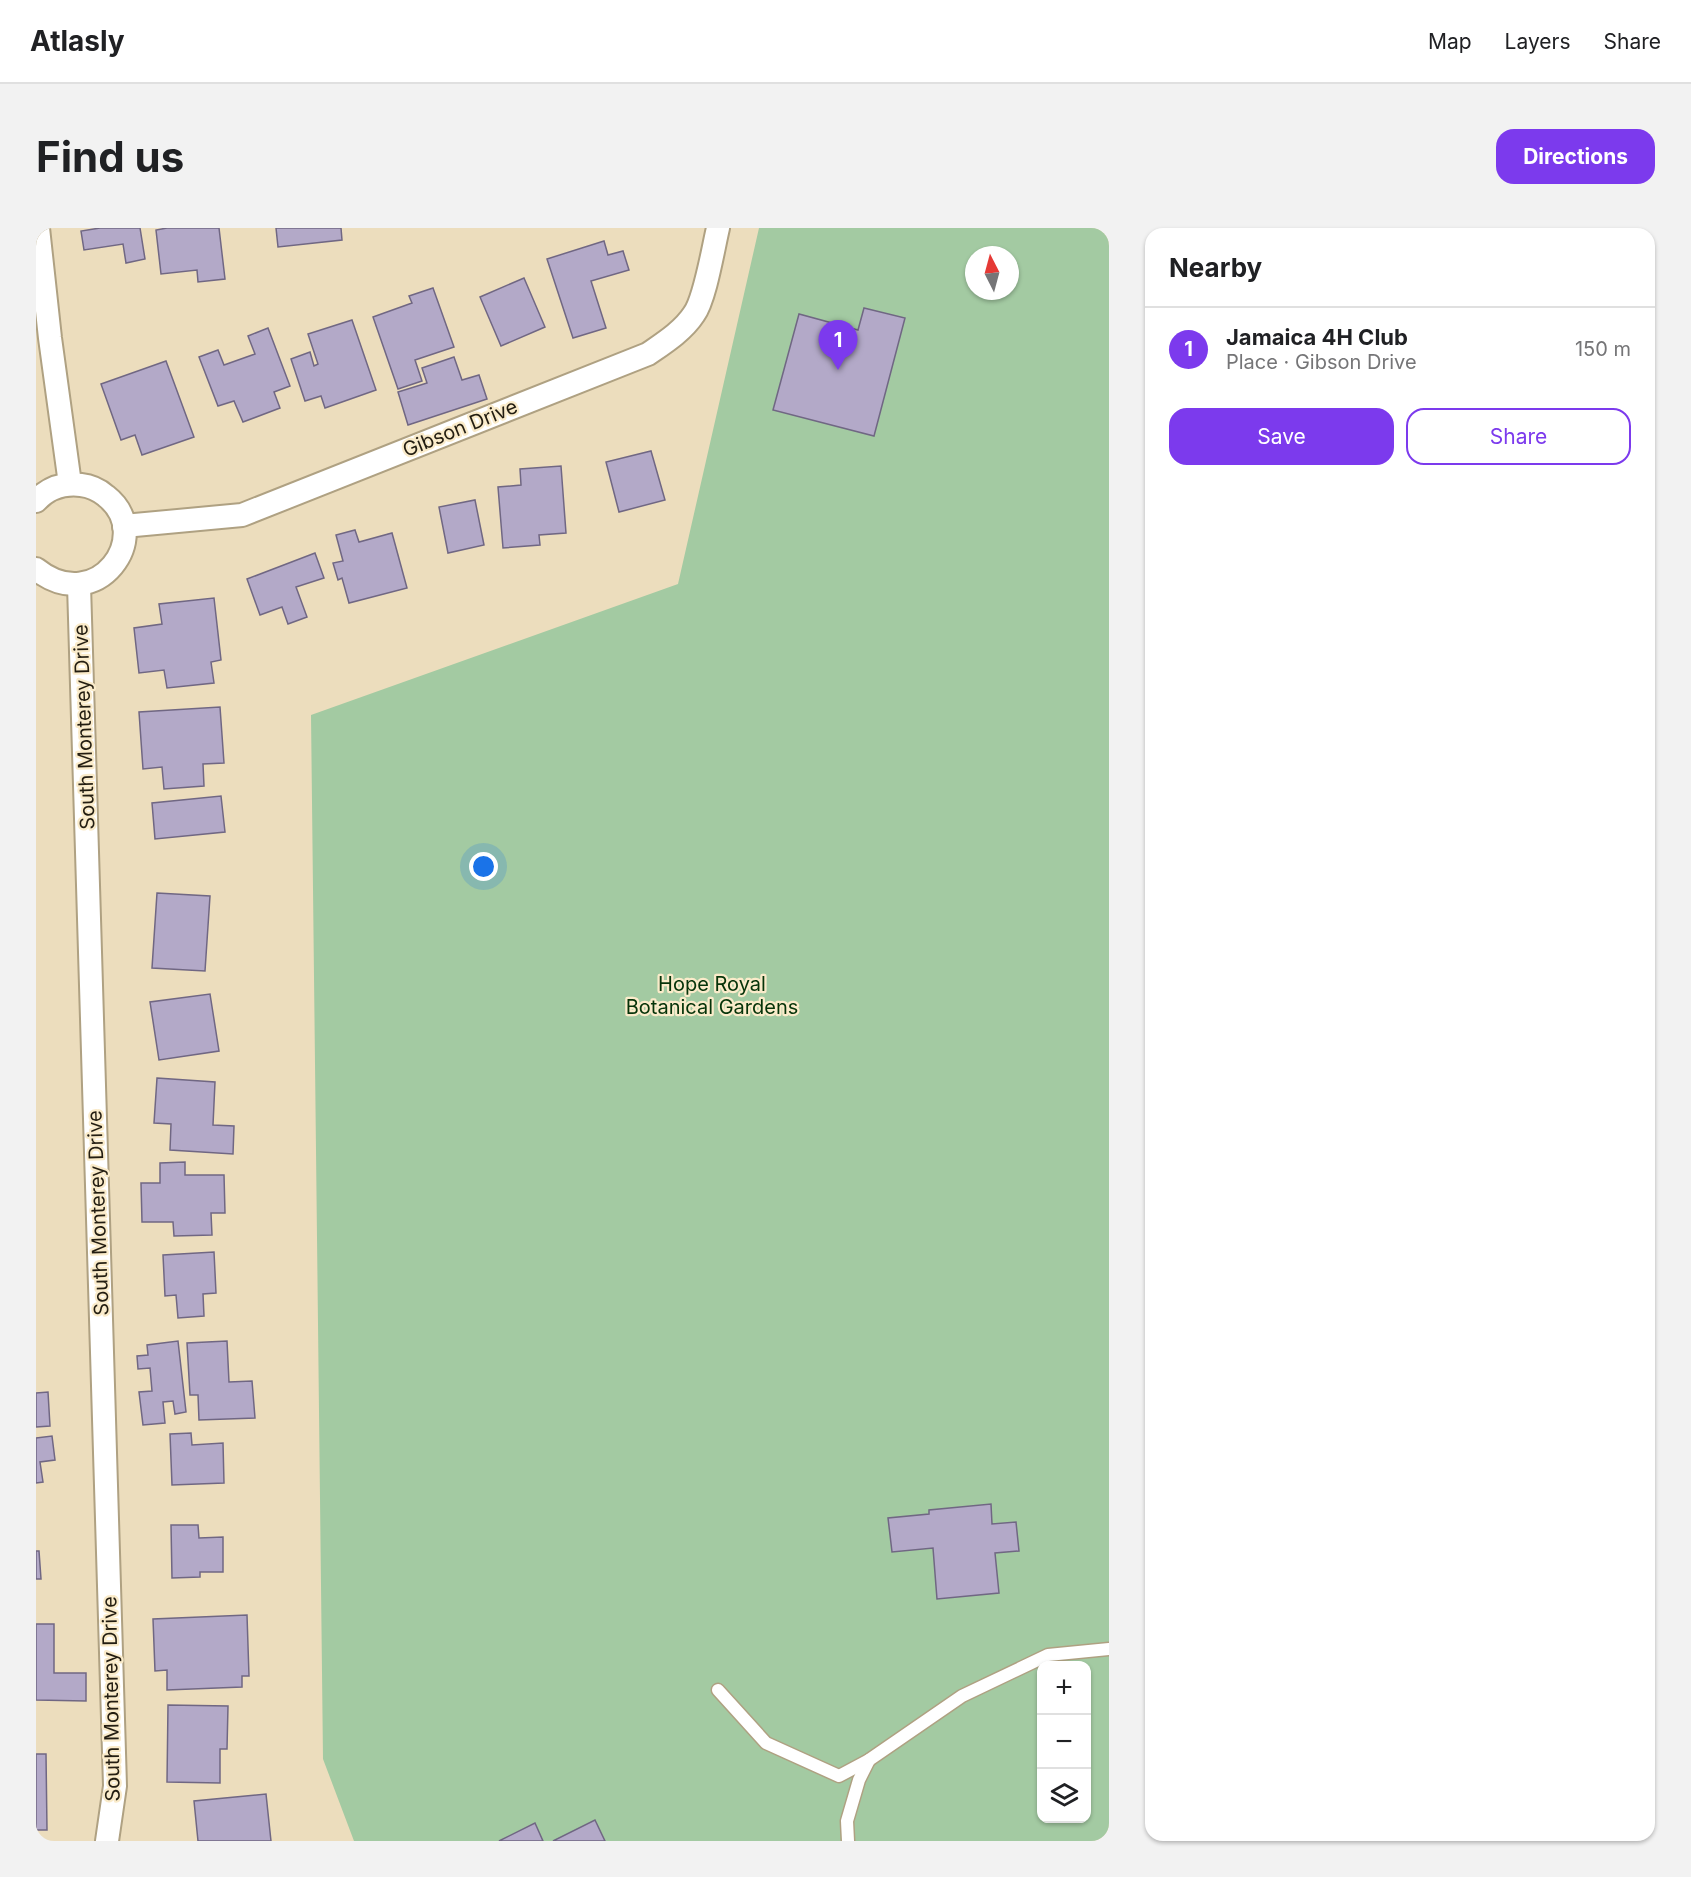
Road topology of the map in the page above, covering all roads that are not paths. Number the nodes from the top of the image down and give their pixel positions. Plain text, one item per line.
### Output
1 (38, 228) edge
2 (718, 228) edge
3 (43, 338) edge
4 (70, 484) junction
5 (36, 501) edge
6 (124, 526) junction
7 (36, 569) edge
8 (80, 585) junction
9 (1109, 1649) edge
10 (718, 1690) dead end
11 (868, 1760) junction
12 (107, 1841) edge
13 (848, 1841) edge

1 - 3 street
2 - 6 street, Gibson Drive
3 - 4 street
4 - 5 street
4 - 6 street
6 - 8 street
7 - 8 street
8 - 12 street, South Monterey Drive
9 - 11 lane
10 - 11 lane
11 - 13 lane

